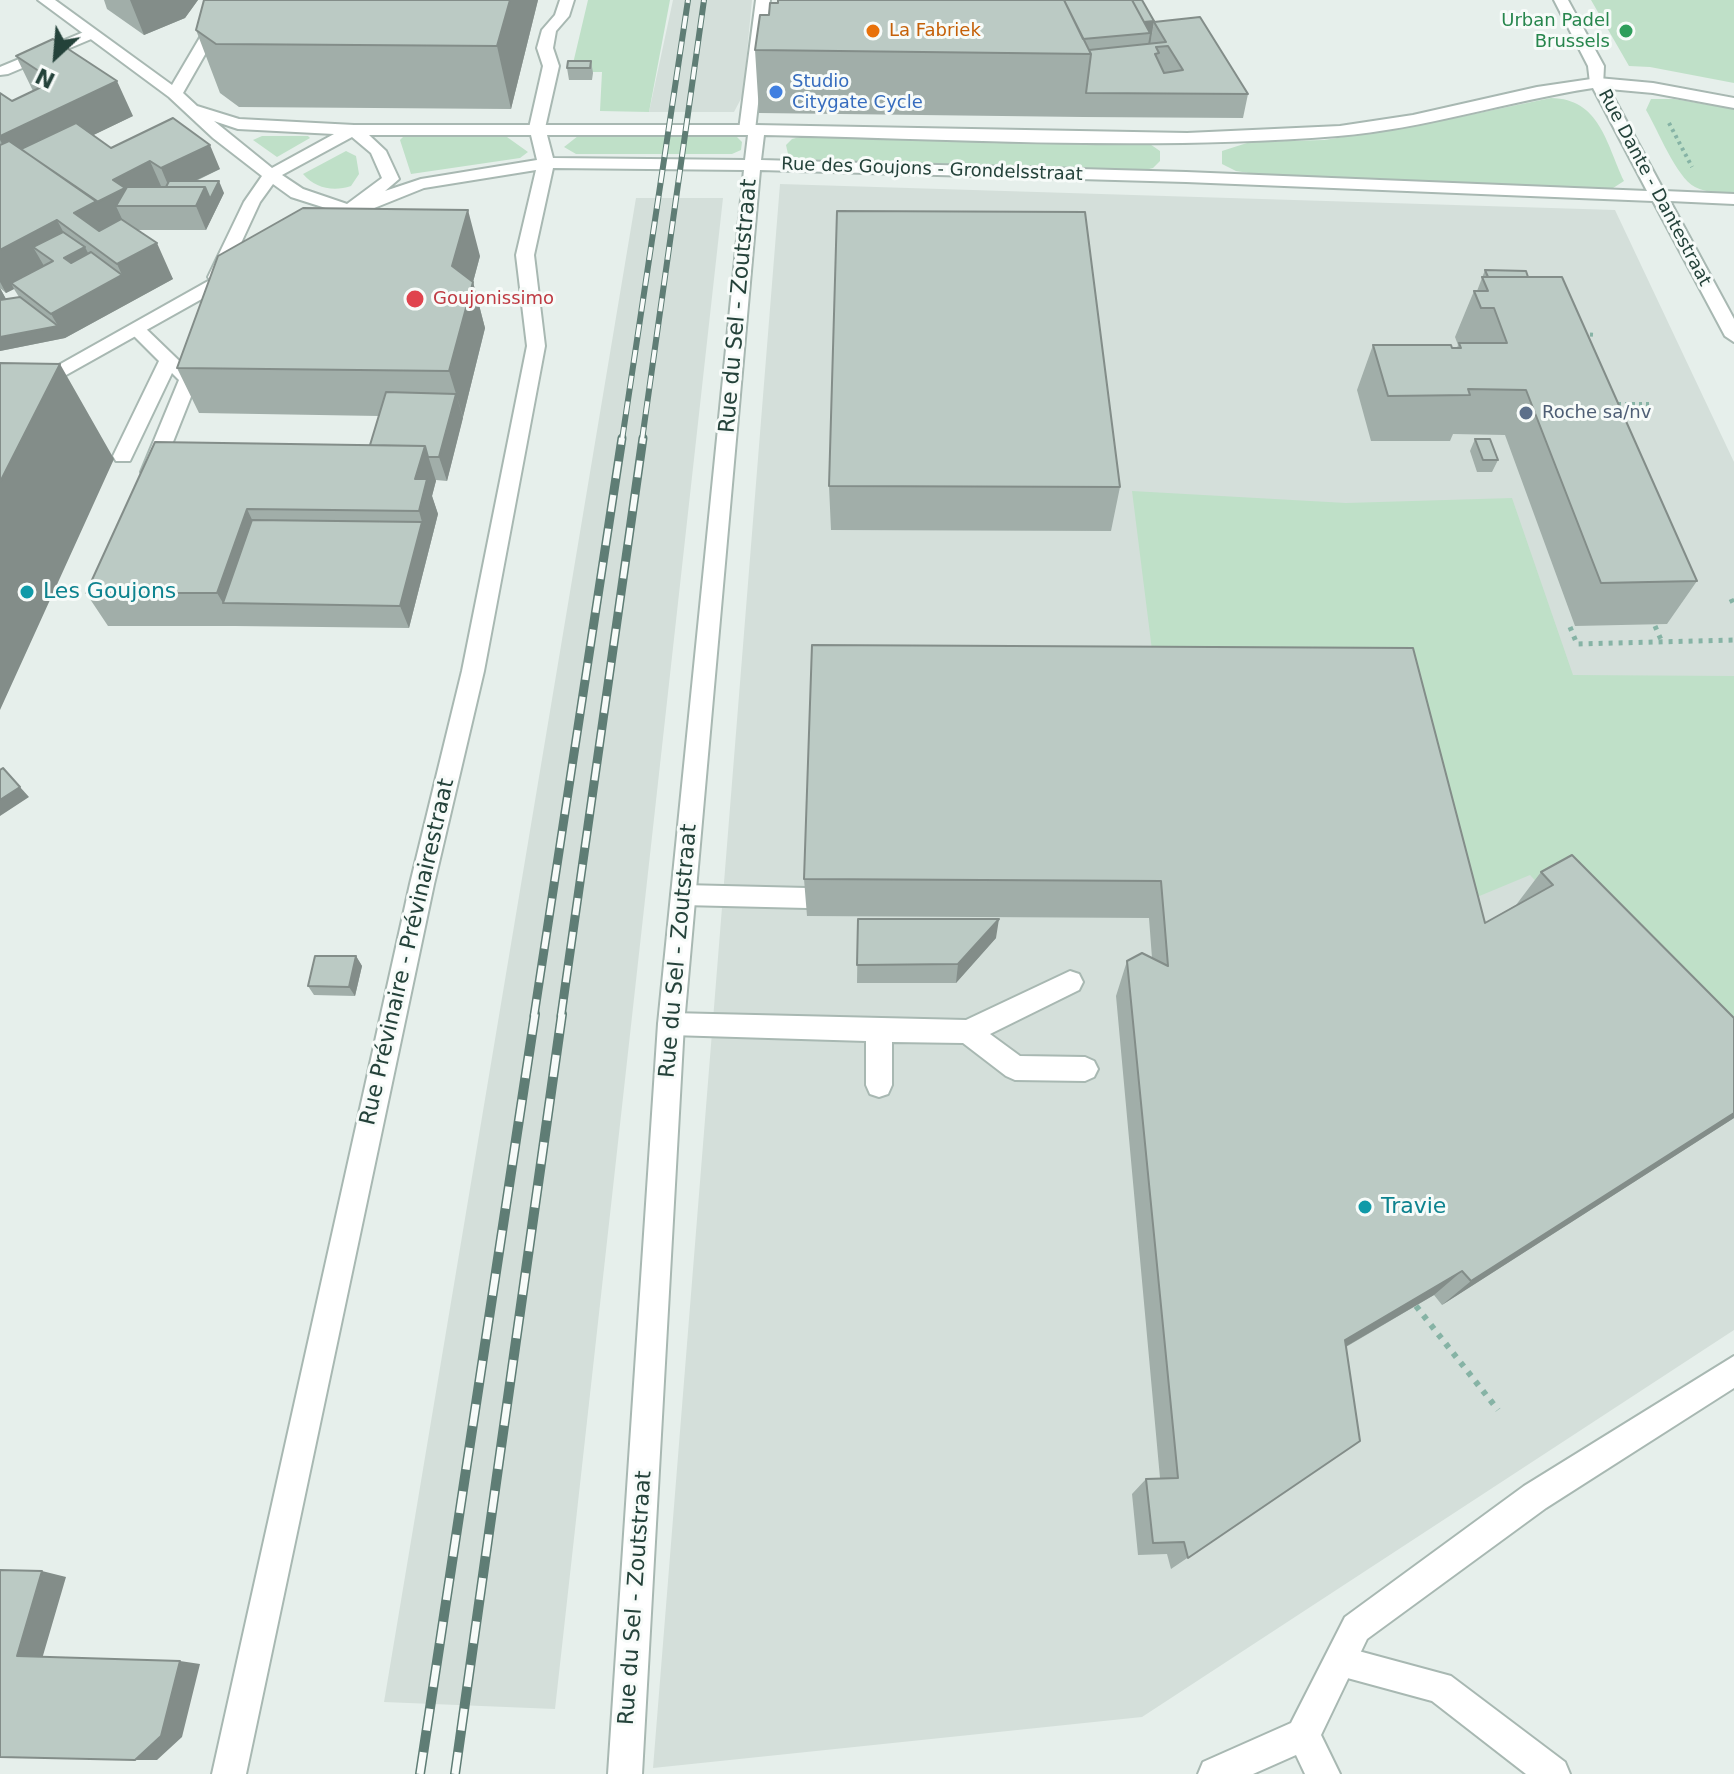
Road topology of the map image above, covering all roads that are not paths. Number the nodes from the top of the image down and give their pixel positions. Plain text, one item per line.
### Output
1 (45, 0) edge
2 (229, 0) edge
3 (567, 0) edge
4 (763, 0) edge
5 (1561, 0) edge
6 (91, 34) junction
7 (1, 69) edge
8 (1598, 83) junction
9 (175, 94) junction
10 (1734, 103) edge
11 (194, 110) junction
12 (537, 128) junction
13 (354, 130) junction
14 (752, 130) junction
15 (1186, 158) junction
16 (546, 163) junction
17 (752, 165) junction
18 (271, 175) junction
19 (1659, 198) junction
20 (1734, 199) edge
21 (349, 210) junction
22 (308, 233) edge
23 (254, 263) edge
24 (213, 285) junction
25 (136, 329) junction
26 (1734, 336) edge
27 (168, 361) junction
28 (0, 406) edge
29 (123, 456) dead end
30 (149, 477) edge
31 (683, 895) junction
32 (807, 898) edge
33 (1070, 982) dead end
34 (671, 1024) junction
35 (879, 1030) junction
36 (968, 1032) junction
37 (1085, 1069) dead end
38 (879, 1085) dead end
39 (1734, 1371) edge
40 (1340, 1662) junction
41 (1303, 1735) junction
42 (229, 1774) edge
43 (625, 1774) edge
44 (1215, 1774) edge
45 (1323, 1774) edge
46 (1553, 1774) edge

1 - 6 street
2 - 9 street
3 - 12 street
4 - 14 street, Rue du Sel - Zoutstraat
5 - 8 street, Rue Dante - Dantestraat
6 - 7 street
6 - 9 street
8 - 10 street, Rue des Goujons - Grondelsstraat
8 - 15 street, Rue des Goujons - Grondelsstraat
8 - 19 street, Rue Dante - Dantestraat
9 - 11 street
11 - 13 street
11 - 18 street
12 - 13 street, Rue des Goujons - Grondelsstraat
12 - 14 street, Rue des Goujons - Grondelsstraat
12 - 16 street, Rue Prévinaire - Prévinairestraat
13 - 18 street, Rue des Goujons - Grondelsstraat
13 - 21 street, Rue des Goujons - Grondelsstraat
14 - 15 street, Rue des Goujons - Grondelsstraat
14 - 17 street, Rue du Sel - Zoutstraat
15 - 17 street, Rue des Goujons - Grondelsstraat
15 - 19 street, Rue des Goujons - Grondelsstraat
16 - 17 street, Rue des Goujons - Grondelsstraat
16 - 21 street, Rue des Goujons - Grondelsstraat
16 - 42 street, Rue Prévinaire - Prévinairestraat
17 - 31 street, Rue du Sel - Zoutstraat
18 - 21 street
18 - 24 street, Rue des Goujons - Grondelsstraat
19 - 20 street, Rue des Goujons - Grondelsstraat
19 - 26 street, Rue Dante - Dantestraat
21 - 22 street, Rue des Goujons - Grondelsstraat
23 - 24 street
24 - 25 street
25 - 27 street
25 - 28 street
27 - 29 street
27 - 30 street
31 - 32 street
31 - 34 street, Rue du Sel - Zoutstraat
33 - 36 street
34 - 35 street
34 - 43 street, Rue du Sel - Zoutstraat
35 - 36 street
35 - 38 street
36 - 37 street
39 - 40 street
40 - 41 street
40 - 46 street
41 - 44 street
41 - 45 street

